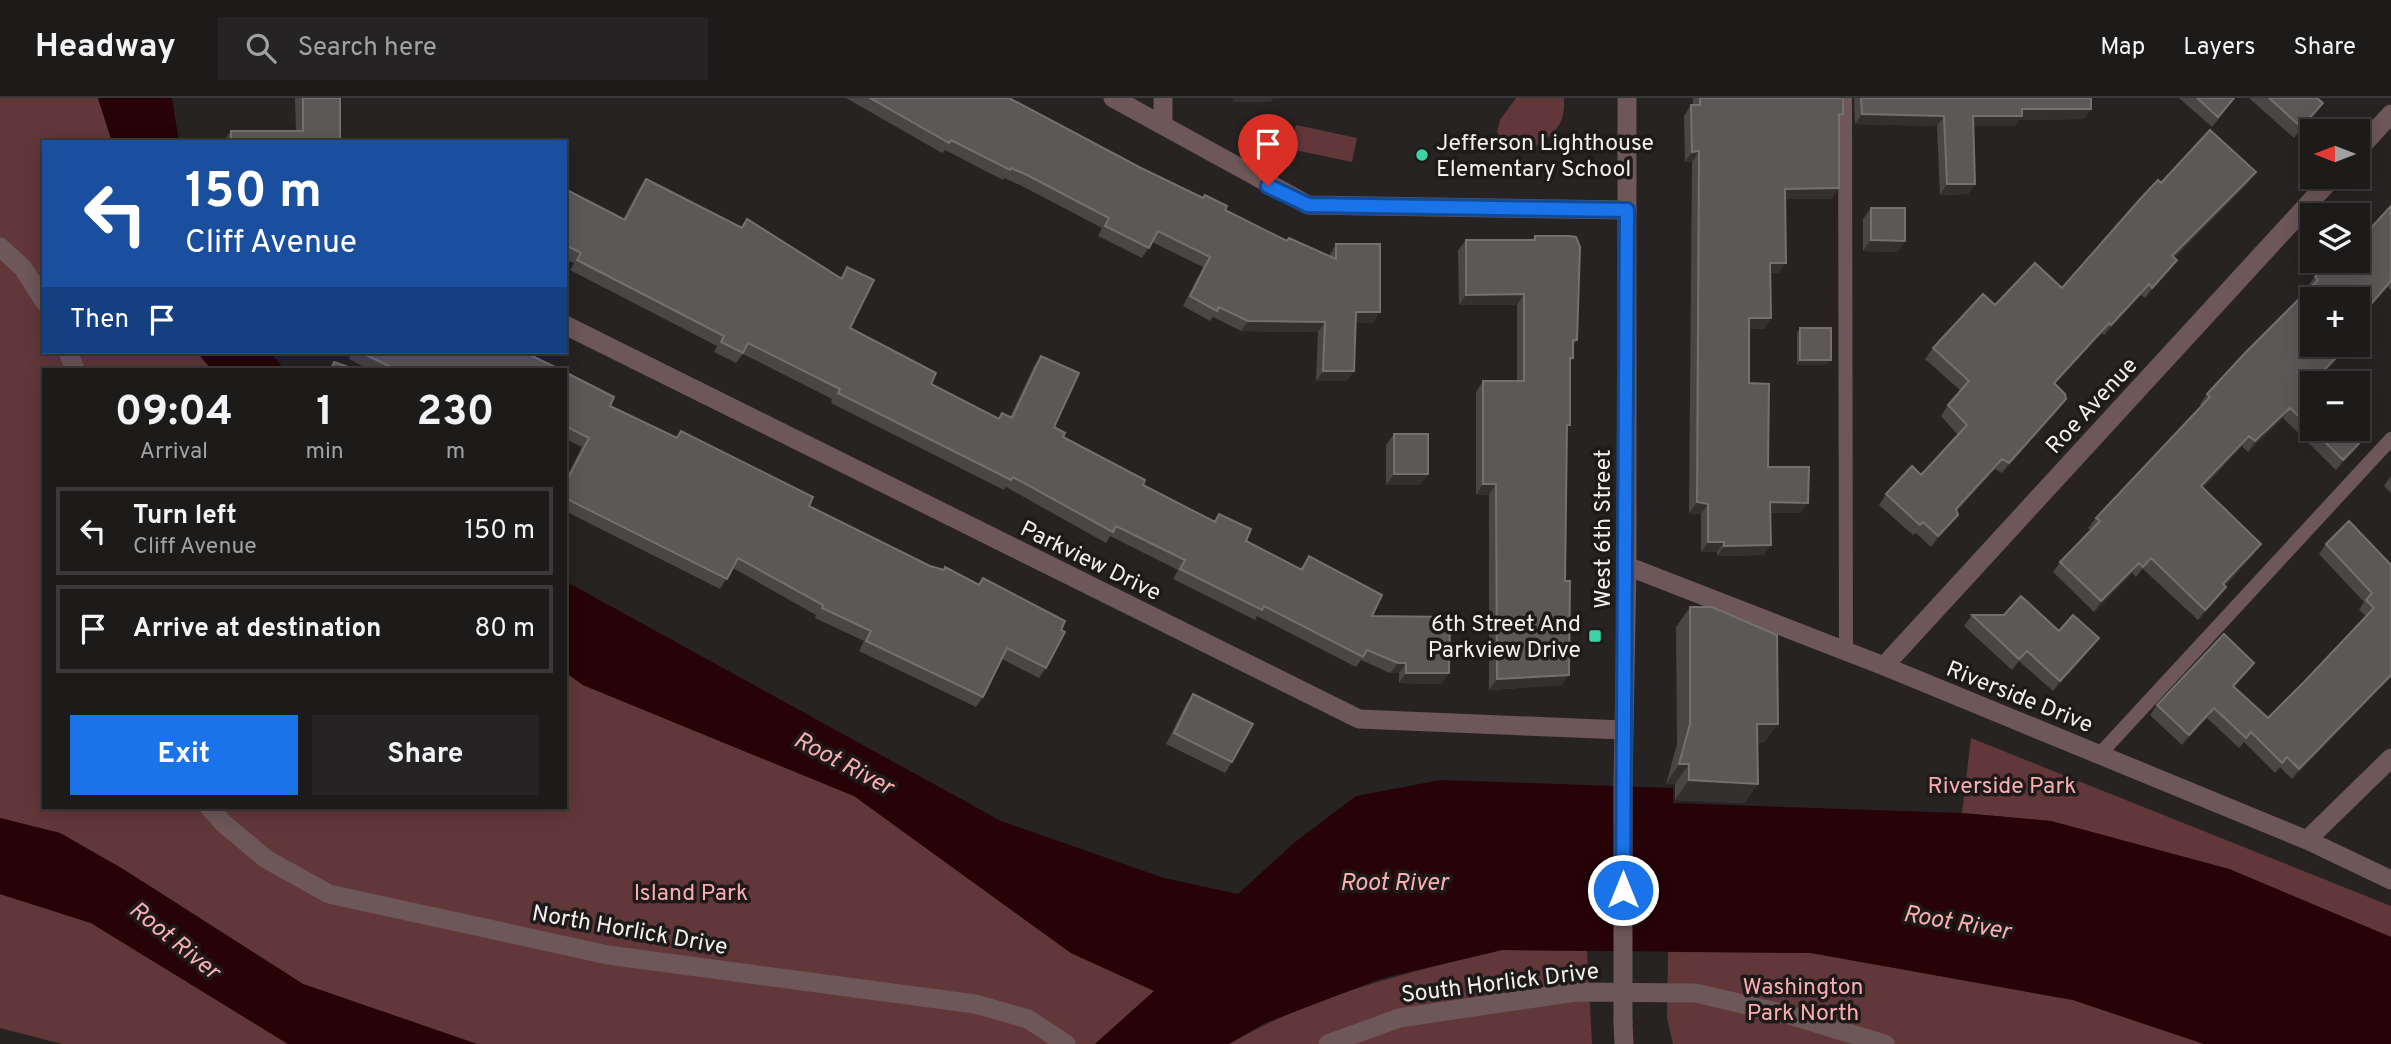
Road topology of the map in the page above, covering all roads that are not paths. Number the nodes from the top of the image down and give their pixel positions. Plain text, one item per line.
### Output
1 (1113, 98) edge
2 (1163, 98) edge
3 (1627, 98) edge
4 (1845, 98) edge
5 (2391, 114) edge
6 (1163, 124) junction
7 (2370, 137) edge
8 (2322, 189) edge
9 (1627, 210) junction
10 (0, 247) edge
11 (42, 298) edge
12 (567, 326) edge
13 (2391, 439) edge
14 (1627, 566) junction
15 (1846, 651) junction
16 (1884, 666) junction
17 (1623, 730) junction
18 (2099, 755) junction
19 (2391, 758) edge
20 (210, 809) edge
21 (2307, 840) junction
22 (2391, 880) edge
23 (1062, 1041) edge
24 (1328, 1044) edge
25 (1624, 1044) edge
26 (1885, 1044) edge

1 - 6 street
2 - 6 street
3 - 9 street, West 6th Street
4 - 15 lane
5 - 7 street
6 - 9 street
8 - 16 street, Roe Avenue
9 - 14 street, West 6th Street
10 - 11 street
12 - 17 street, Parkview Drive
13 - 18 lane
14 - 15 street, Riverside Drive
14 - 17 street, West 6th Street
15 - 16 street, Riverside Drive
16 - 18 street, Riverside Drive
17 - 25 street, West 6th Street, bridge
18 - 21 street, Riverside Drive
19 - 21 street
20 - 23 street, North Horlick Drive
21 - 22 street, Riverside Drive
24 - 26 street, South Horlick Drive

